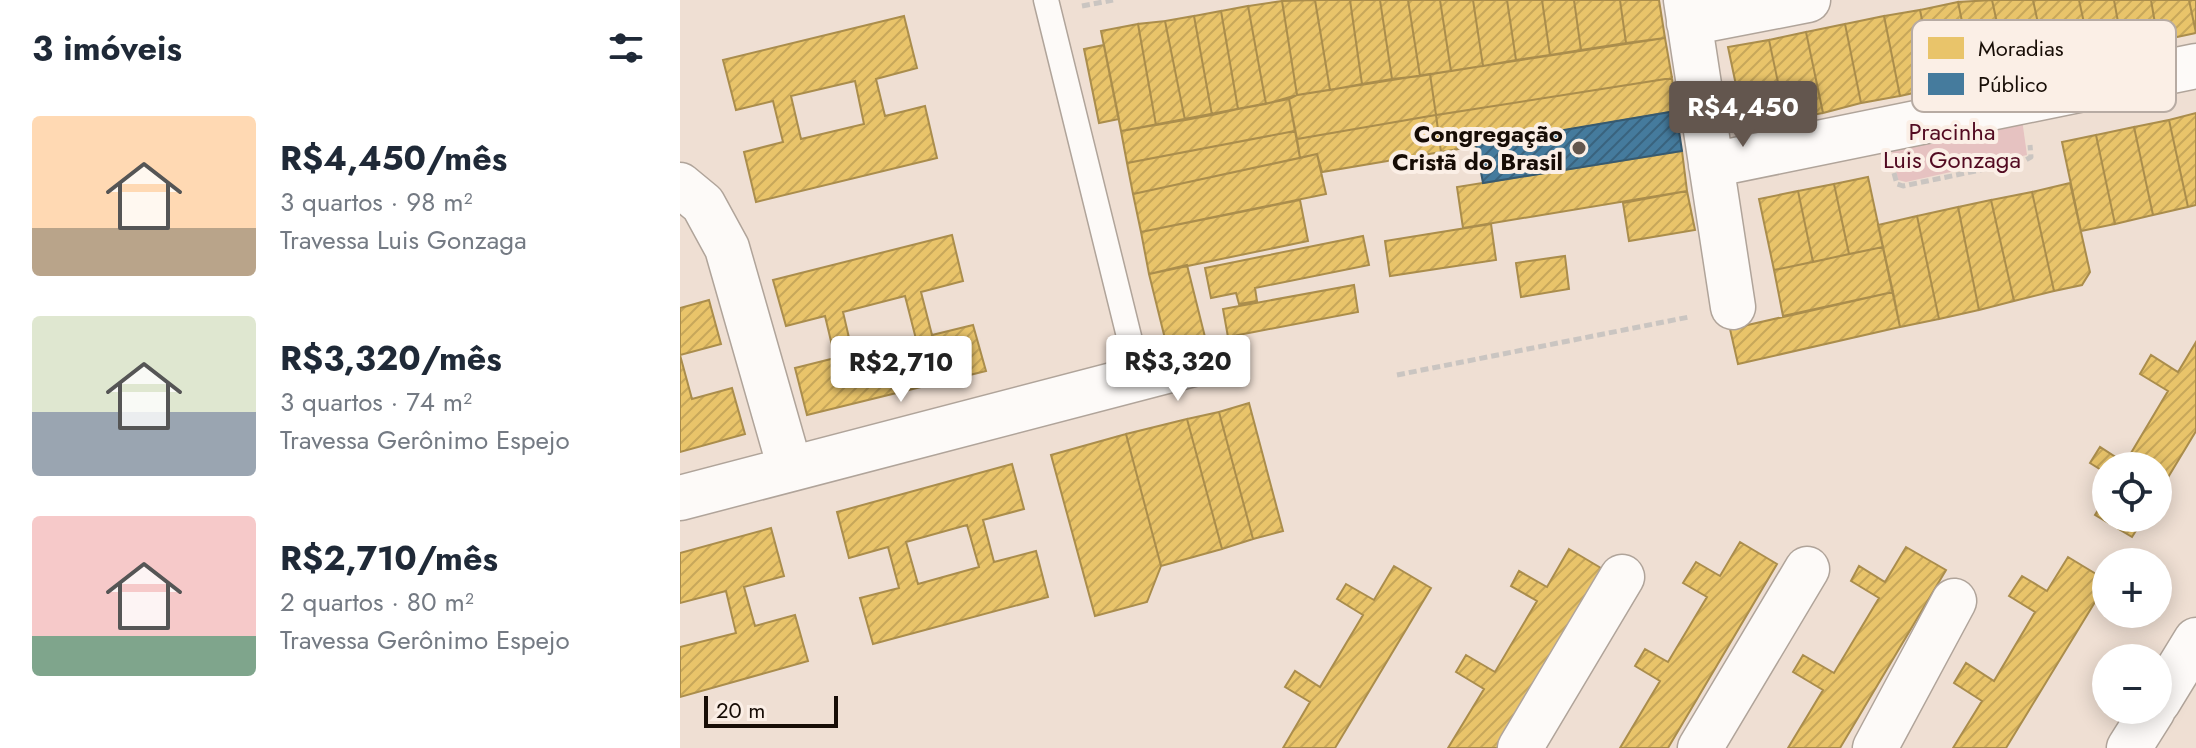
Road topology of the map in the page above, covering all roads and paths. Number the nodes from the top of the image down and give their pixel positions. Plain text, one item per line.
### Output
1 (1046, 0) edge
2 (1808, 0) edge
3 (1688, 11) edge
4 (2196, 66) edge
5 (2176, 70) edge
6 (1971, 112) edge
7 (1711, 165) junction
8 (680, 185) edge
9 (1733, 307) joint
10 (1201, 362) dead end
11 (1397, 375) dead end
12 (1139, 377) junction
13 (790, 468) junction
14 (680, 498) edge
15 (1807, 569) dead end
16 (1622, 577) dead end
17 (1954, 601) dead end
18 (2196, 640) edge
19 (2172, 679) edge
20 (2144, 724) edge
21 (1520, 748) edge
22 (1700, 748) edge
23 (1875, 748) edge
24 (2129, 748) edge

1 - 12 lane
2 - 3 street
3 - 7 street
4 - 5 street
6 - 7 street
7 - 9 street
8 - 13 street
9 - 11 path
10 - 12 street
12 - 13 street
13 - 14 street
15 - 22 street
16 - 21 street
17 - 23 street
18 - 19 street
20 - 24 street

